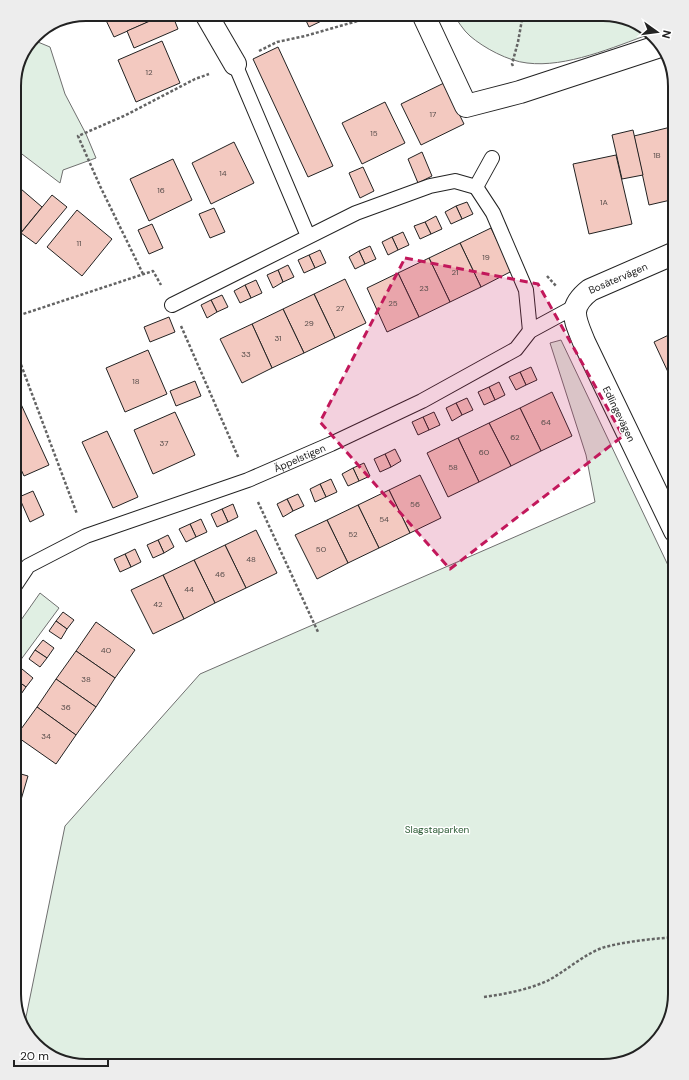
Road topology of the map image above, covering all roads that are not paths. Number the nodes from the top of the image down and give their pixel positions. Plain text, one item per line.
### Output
1 (210, 21) edge
2 (426, 21) edge
3 (642, 52) edge
4 (235, 64) joint
5 (492, 158) dead end
6 (476, 186) junction
7 (308, 236) junction
8 (668, 257) edge
9 (580, 301) junction
10 (172, 306) road end
11 (530, 331) junction
12 (668, 516) edge
13 (21, 576) edge

1 - 4 street
2 - 3 street
4 - 7 lane
5 - 6 lane
6 - 7 lane
6 - 11 lane
7 - 10 lane
8 - 9 street, Bosätervägen
9 - 11 lane, Äppelstigen
9 - 12 street, Edlingevägen
11 - 13 lane, Äppelstigen

